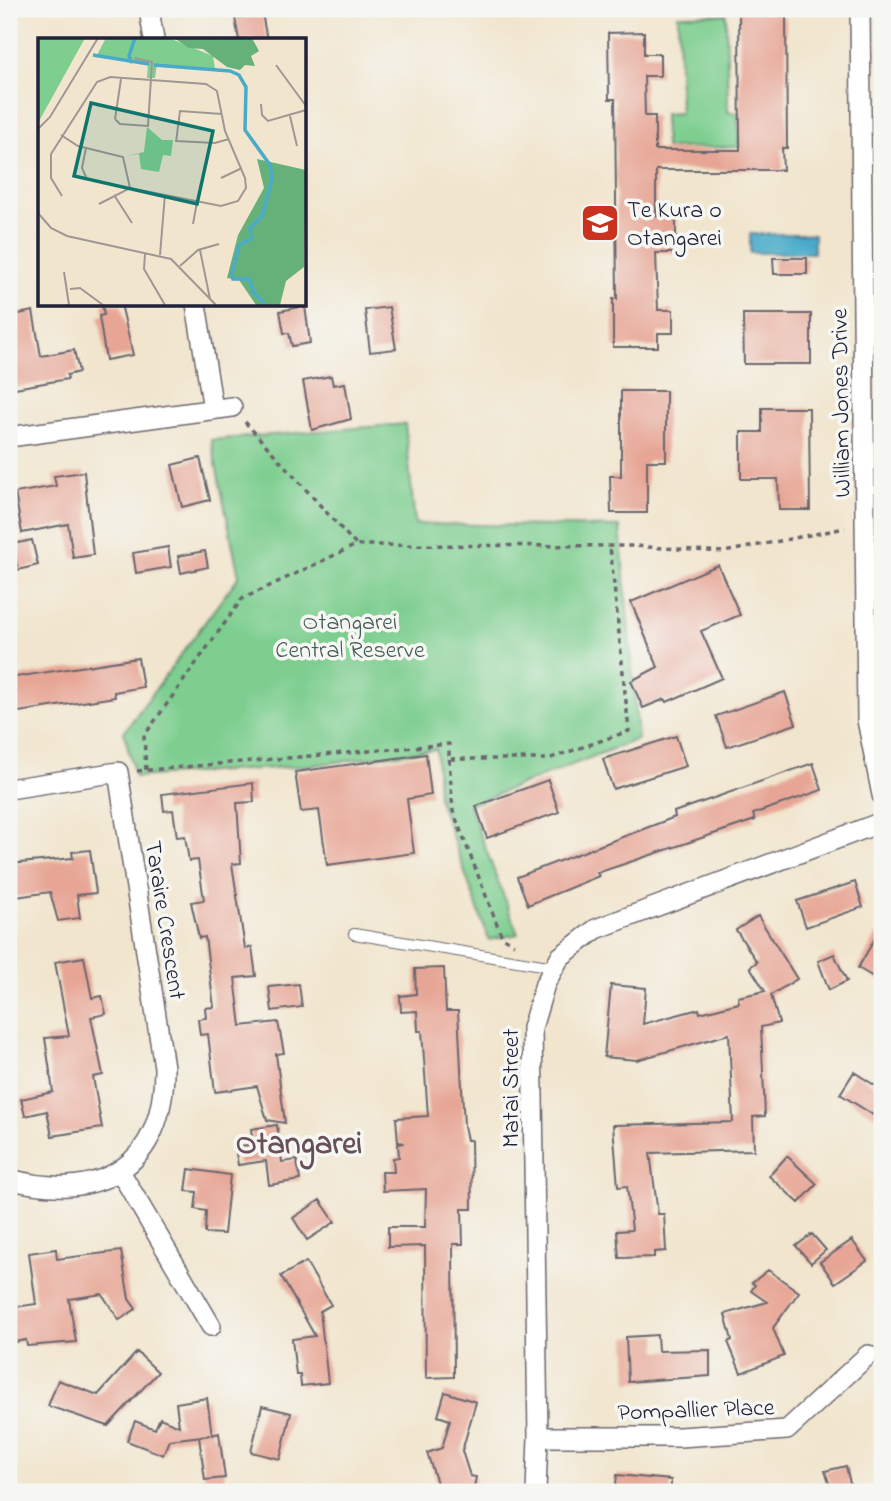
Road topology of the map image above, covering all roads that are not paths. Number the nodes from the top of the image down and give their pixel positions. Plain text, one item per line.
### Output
1 (149, 9) edge
2 (860, 9) edge
3 (154, 38) edge
4 (196, 306) edge
5 (873, 388) edge
6 (9, 438) edge
7 (9, 789) edge
8 (882, 795) edge
9 (882, 822) edge
10 (354, 934) dead end
11 (554, 967) junction
12 (121, 1173) junction
13 (9, 1179) edge
14 (211, 1326) dead end
15 (868, 1355) dead end
16 (538, 1437) junction
17 (536, 1492) edge

1 - 3 street
2 - 5 street, William Jones Drive
4 - 6 street
5 - 8 street, William Jones Drive
7 - 12 street, Taraire Crescent
9 - 11 street, Matai Street
10 - 11 lane
11 - 16 street, Matai Street
12 - 13 street
12 - 14 street
15 - 16 street, Pompallier Place
16 - 17 street, Matai Street

